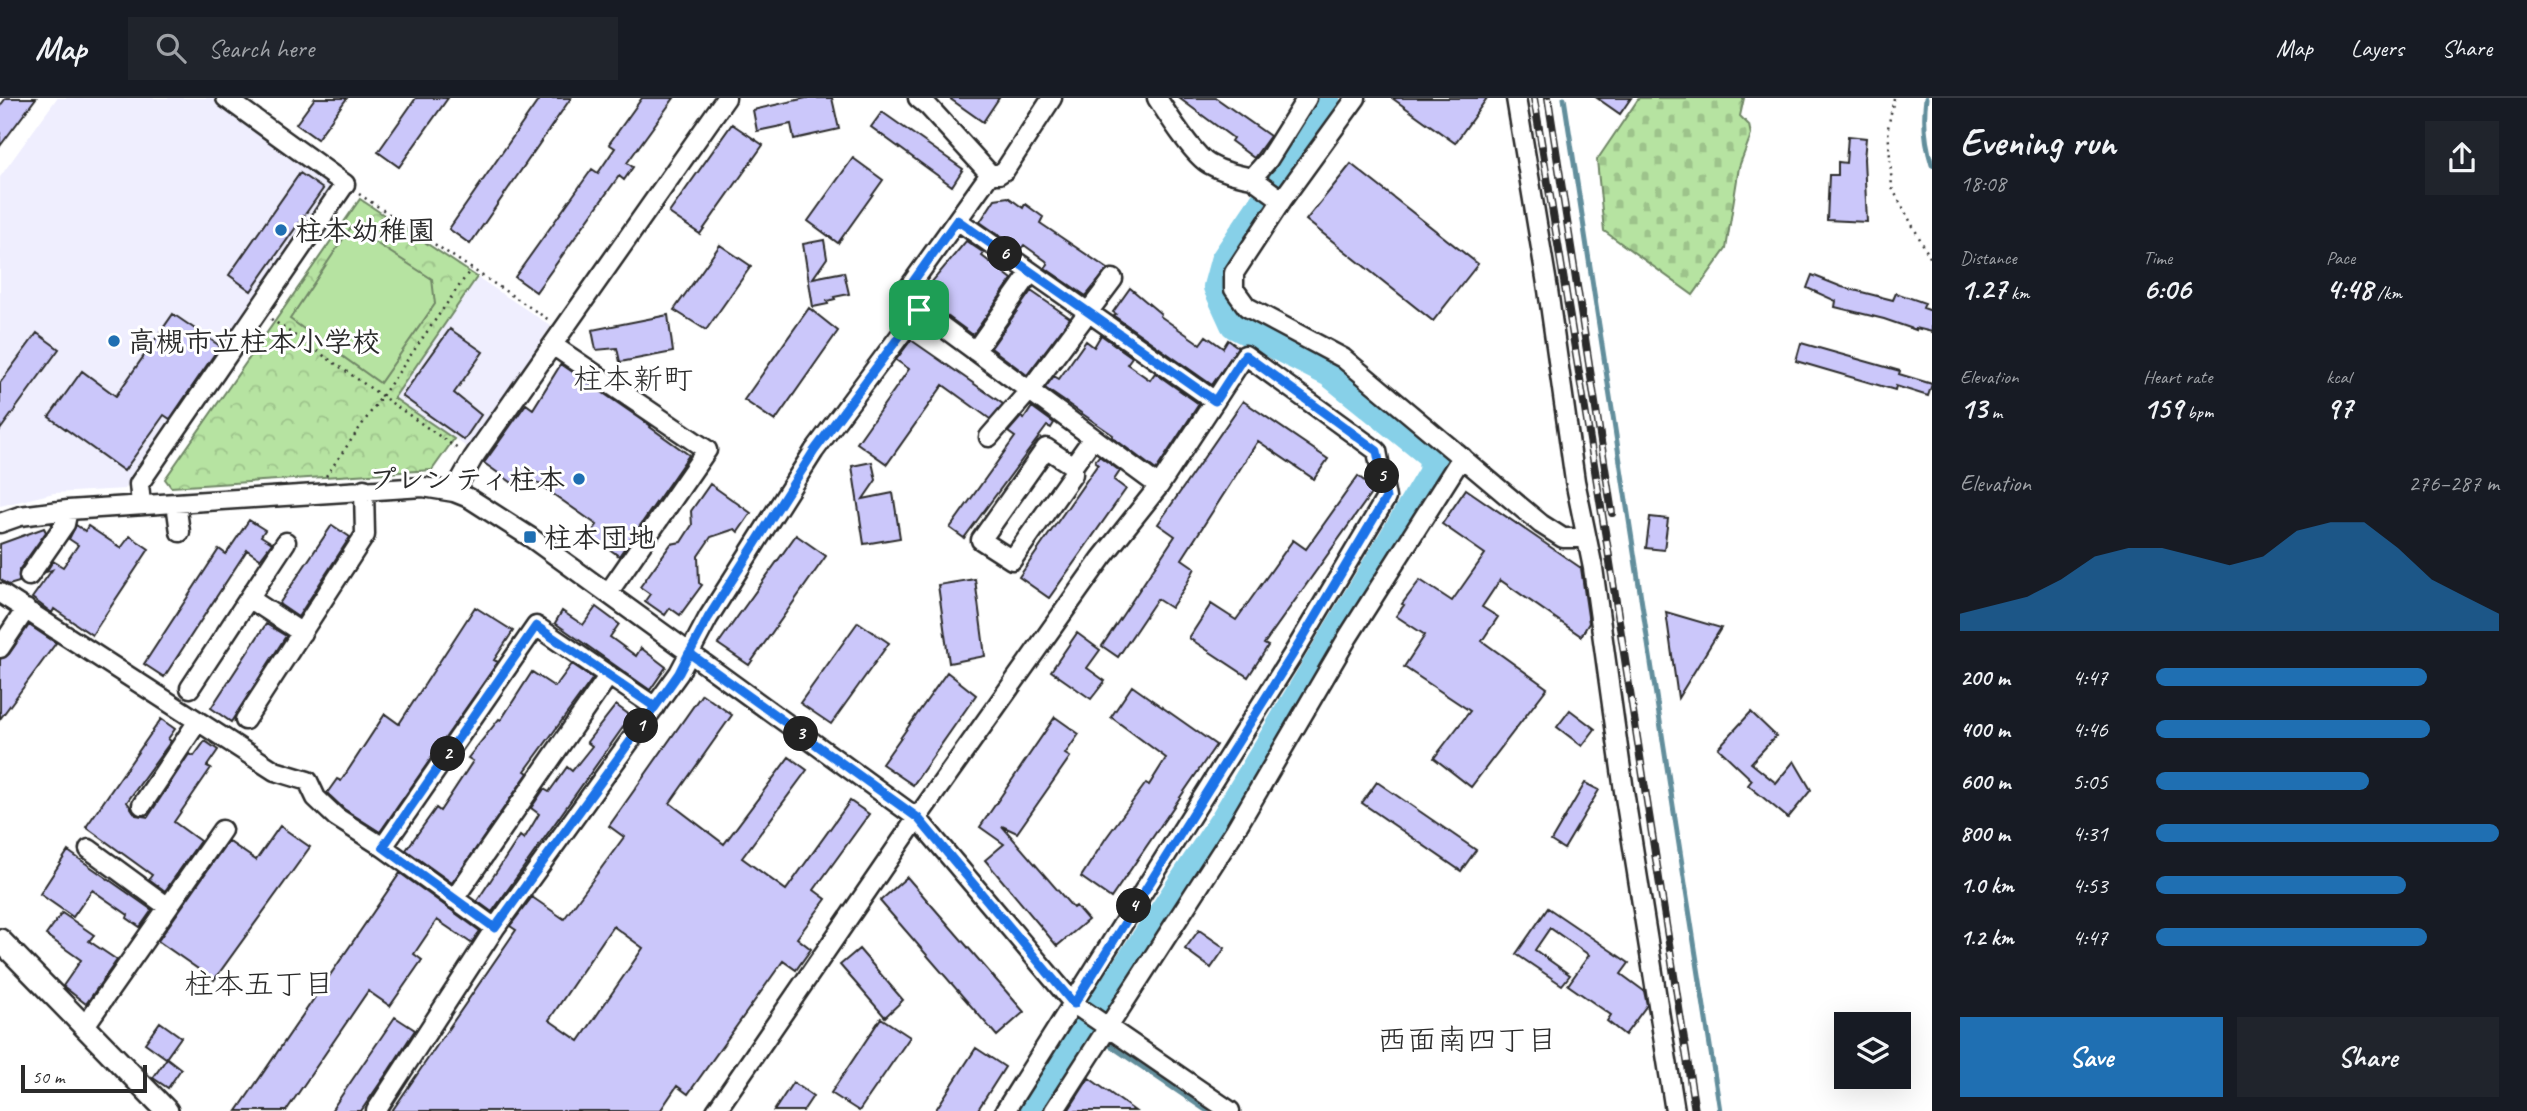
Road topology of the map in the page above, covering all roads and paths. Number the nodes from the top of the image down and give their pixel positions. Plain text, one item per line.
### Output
1 (226, 98) edge
2 (726, 98) edge
3 (918, 98) edge
4 (1052, 98) edge
5 (1157, 98) edge
6 (1307, 98) edge
7 (1356, 98) edge
8 (1516, 98) edge
9 (1894, 98) edge
10 (990, 174) junction
11 (1252, 178) junction
12 (345, 184) junction
13 (1282, 200) junction
14 (957, 220) junction
15 (1932, 261) edge
16 (471, 269) junction
17 (1031, 272) junction
18 (1113, 279) dead end
19 (259, 310) junction
20 (919, 310) junction
21 (1088, 314) junction
22 (564, 331) junction
23 (554, 346) junction
24 (975, 351) junction
25 (1029, 391) junction
26 (382, 397) junction
27 (1215, 401) junction
28 (989, 437) dead end
29 (1093, 438) junction
30 (1462, 457) junction
31 (473, 458) junction
32 (1073, 466) junction
33 (1159, 486) junction
34 (364, 489) junction
35 (454, 492) junction
36 (314, 493) junction
37 (176, 503) junction
38 (141, 505) junction
39 (68, 510) junction
40 (0, 523) edge
41 (180, 532) dead end
42 (1585, 538) junction
43 (286, 542) dead end
44 (29, 576) dead end
45 (0, 593) edge
46 (608, 593) junction
47 (249, 598) junction
48 (26, 609) junction
49 (302, 633) junction
50 (0, 648) edge
51 (689, 653) junction
52 (609, 675) junction
53 (190, 688) dead end
54 (655, 707) junction
55 (245, 720) dead end
56 (198, 721) junction
57 (142, 805) dead end
58 (918, 818) junction
59 (222, 830) dead end
60 (383, 847) junction
61 (89, 849) dead end
62 (454, 899) junction
63 (168, 907) junction
64 (495, 928) junction
65 (0, 940) edge
66 (1074, 1004) junction
67 (84, 1027) junction
68 (1107, 1029) junction
69 (167, 1111) edge
70 (376, 1111) edge
71 (716, 1111) edge
72 (1005, 1111) edge
73 (1054, 1111) edge
74 (1230, 1111) edge
75 (1675, 1111) edge

1 - 12 street
2 - 22 street
3 - 10 street
4 - 10 street
5 - 11 street
6 - 11 street
7 - 13 street
8 - 42 street
9 - 15 path
10 - 14 street
11 - 13 street
12 - 16 path
12 - 19 street
13 - 30 street
14 - 17 street
14 - 20 street
16 - 22 path
16 - 26 path
17 - 21 street
17 - 24 street
18 - 21 street
19 - 26 path
19 - 38 street
20 - 24 street
20 - 51 street
21 - 25 street
21 - 27 street
22 - 23 street
23 - 31 street
23 - 46 street
24 - 25 street
25 - 28 street
25 - 29 street
26 - 31 path
26 - 36 path
27 - 33 street
27 - 66 street
29 - 32 street
29 - 33 street
30 - 42 street
30 - 68 street
31 - 35 street
32 - 32 street
33 - 58 street
34 - 35 street
34 - 36 street
34 - 49 street
35 - 46 street
36 - 37 street
37 - 38 street
37 - 41 street
38 - 39 street
39 - 40 street
39 - 44 street
42 - 75 street
43 - 47 street
45 - 48 street
46 - 51 street
47 - 49 street
47 - 53 street
48 - 50 street
48 - 56 street
49 - 55 street
51 - 54 street
51 - 58 street
52 - 54 street
52 - 60 street
52 - 62 street
54 - 64 street
56 - 57 street
56 - 60 street
58 - 66 street
58 - 71 street
59 - 63 street
60 - 62 street
61 - 63 street
62 - 64 street
63 - 67 street
64 - 70 street
65 - 67 main road
66 - 68 street
66 - 72 street
67 - 69 main road
68 - 73 street
68 - 74 street

